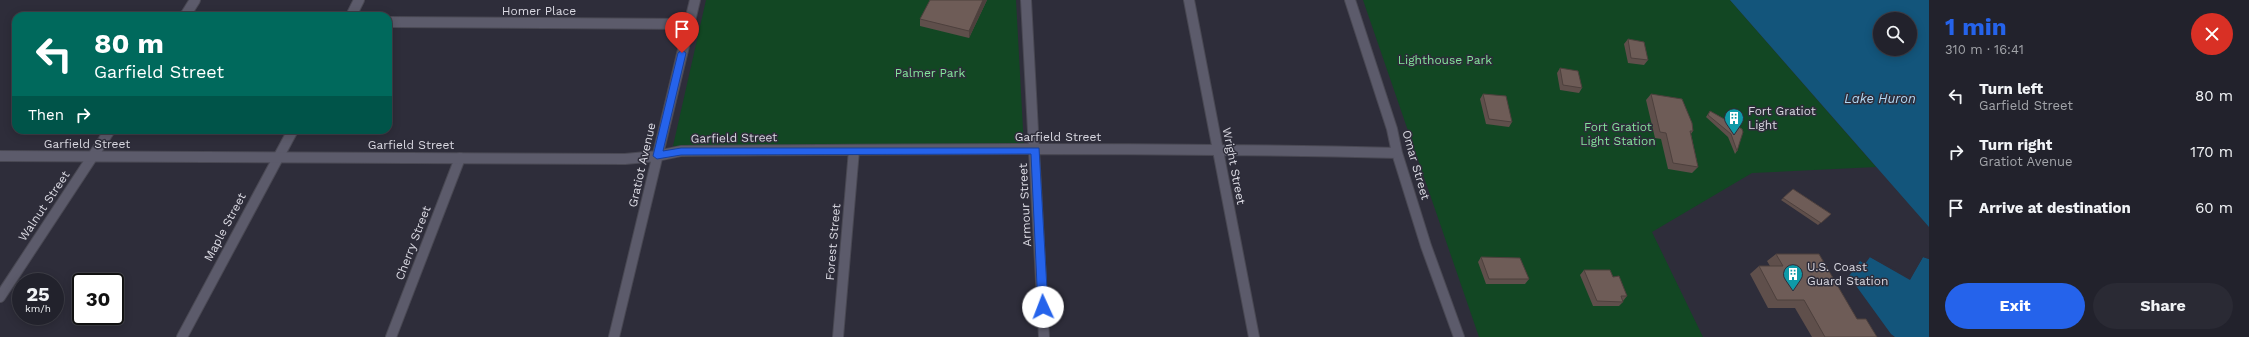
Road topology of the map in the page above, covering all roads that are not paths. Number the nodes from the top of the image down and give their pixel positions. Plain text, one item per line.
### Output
1 (195, 0) edge
2 (359, 0) edge
3 (695, 0) edge
4 (1026, 0) edge
5 (1188, 0) edge
6 (1350, 0) edge
7 (188, 12) edge
8 (353, 12) edge
9 (392, 22) edge
10 (689, 24) junction
11 (107, 134) edge
12 (291, 134) edge
13 (1217, 148) junction
14 (854, 150) junction
15 (1036, 150) junction
16 (1397, 153) junction
17 (0, 156) edge
18 (93, 156) junction
19 (657, 156) junction
20 (277, 158) junction
21 (460, 158) junction
22 (0, 297) edge
23 (182, 337) edge
24 (391, 337) edge
25 (614, 337) edge
26 (838, 337) edge
27 (1044, 337) edge
28 (1254, 337) edge
29 (1459, 337) edge

1 - 7 street
2 - 8 street
3 - 10 street, Gratiot Avenue
4 - 15 street, Armour Street
5 - 13 street, Wright Street
6 - 16 street, Omar Street
9 - 10 street, Homer Place
10 - 19 street, Gratiot Avenue
11 - 18 street, Walnut Street
12 - 20 street, Maple Street
13 - 15 street, Garfield Street
13 - 16 street, Garfield Street
13 - 28 street, Wright Street
14 - 15 street, Garfield Street
14 - 19 street, Garfield Street
14 - 26 street, Forest Street
15 - 27 street, Armour Street
16 - 29 street, Omar Street
17 - 18 street, Garfield Street
18 - 20 street, Garfield Street
18 - 22 street, Walnut Street
19 - 21 street, Garfield Street
19 - 25 street, Gratiot Avenue
20 - 21 street, Garfield Street
20 - 23 street, Maple Street
21 - 24 street, Cherry Street

